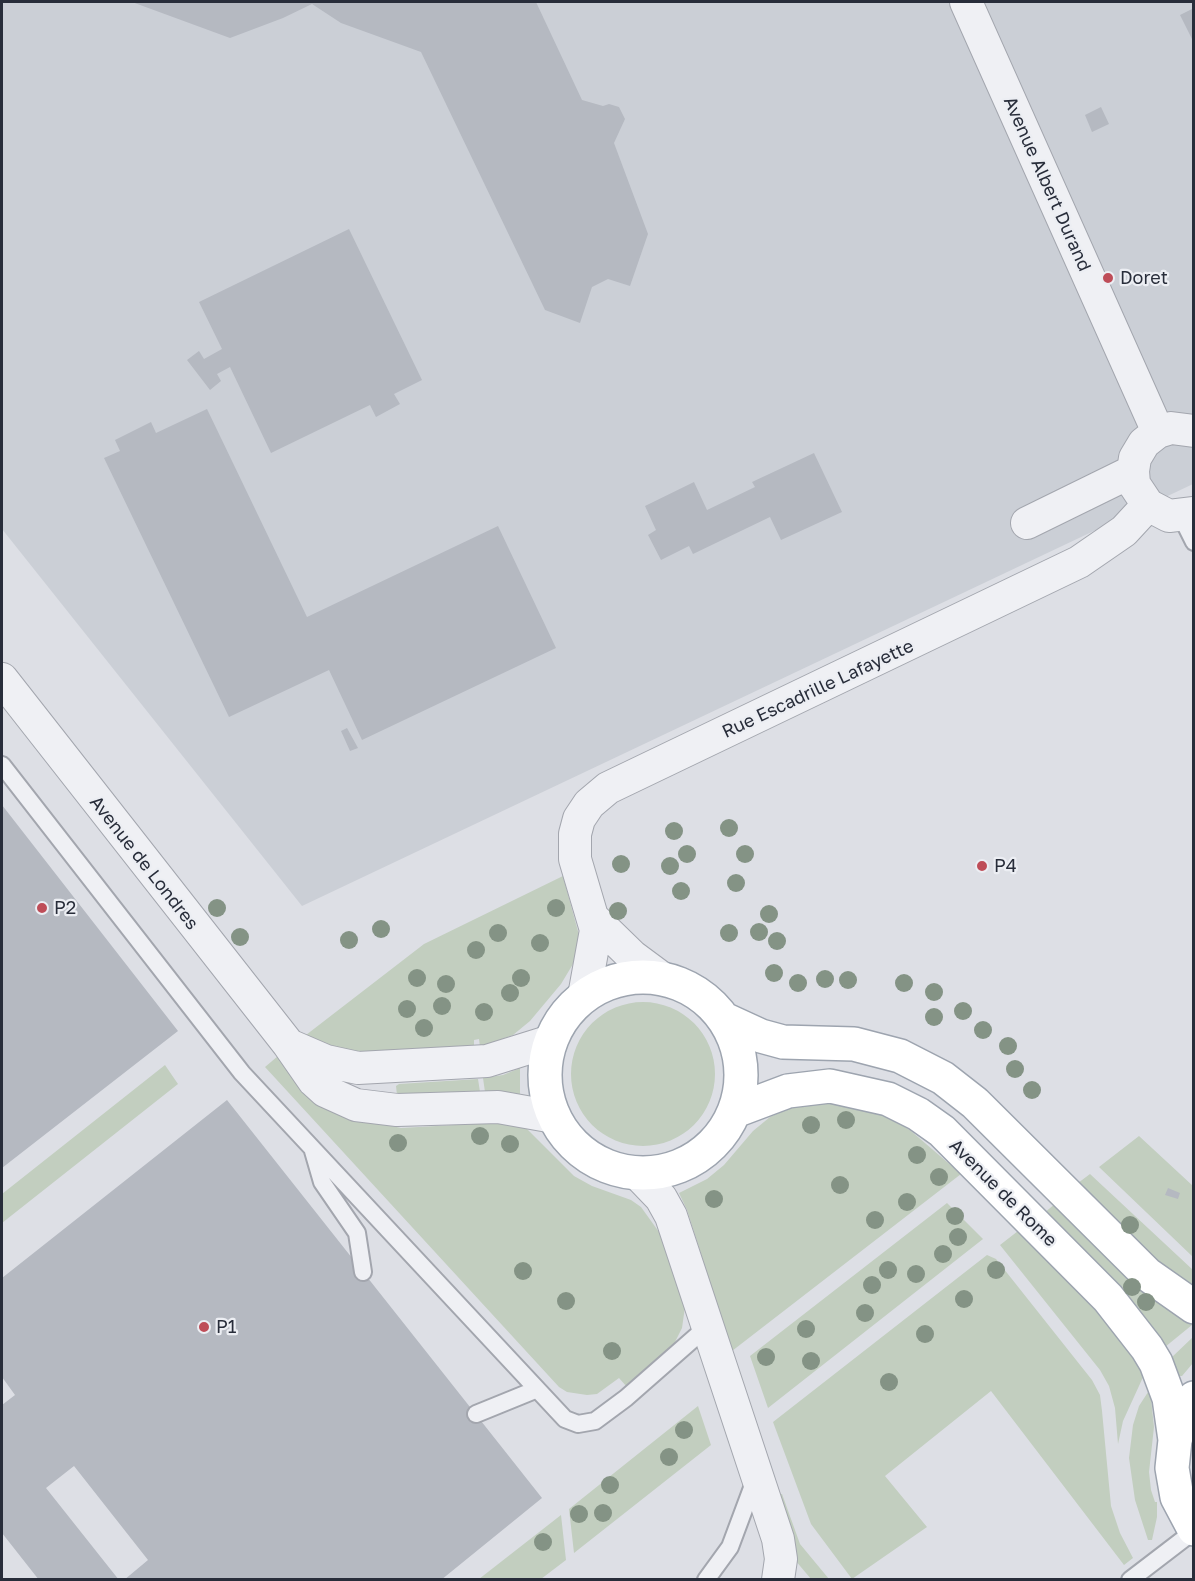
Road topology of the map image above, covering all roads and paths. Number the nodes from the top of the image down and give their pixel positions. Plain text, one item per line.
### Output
1 (966, 2) edge
2 (1194, 431) edge
3 (1158, 432) junction
4 (1133, 471) junction
5 (1148, 505) junction
6 (1027, 523) dead end
7 (1190, 524) edge
8 (2, 679) edge
9 (2, 765) edge
10 (595, 920) junction
11 (663, 979) junction
12 (584, 996) junction
13 (724, 1019) junction
14 (551, 1041) junction
15 (289, 1045) junction
16 (735, 1111) junction
17 (554, 1117) junction
18 (312, 1147) junction
19 (637, 1173) junction
20 (363, 1272) dead end
21 (1194, 1307) edge
22 (708, 1326) junction
23 (535, 1390) junction
24 (1194, 1398) edge
25 (476, 1414) dead end
26 (1175, 1440) junction
27 (758, 1473) junction
28 (1194, 1530) edge
29 (706, 1580) edge
30 (778, 1580) edge
31 (1131, 1580) edge

1 - 3 street, Avenue Albert Durand
2 - 3 street
3 - 4 street
4 - 5 street
4 - 6 street
5 - 7 street
5 - 10 street, Rue Escadrille Lafayette
8 - 15 street, Avenue de Londres
9 - 18 lane
10 - 11 street, Rue Escadrille Lafayette
10 - 12 street, Rue Escadrille Lafayette
11 - 12 main road
11 - 13 main road
12 - 14 main road
13 - 16 main road
13 - 21 main road
14 - 15 street, Avenue de Londres
14 - 17 main road
15 - 17 street, Avenue de Londres
16 - 19 main road
16 - 26 main road, Avenue de Rome
17 - 19 main road
18 - 20 lane
18 - 23 lane
19 - 22 street
22 - 23 lane
22 - 27 street
23 - 25 lane
24 - 26 main road
26 - 28 main road
27 - 29 lane
27 - 30 street
28 - 31 lane

